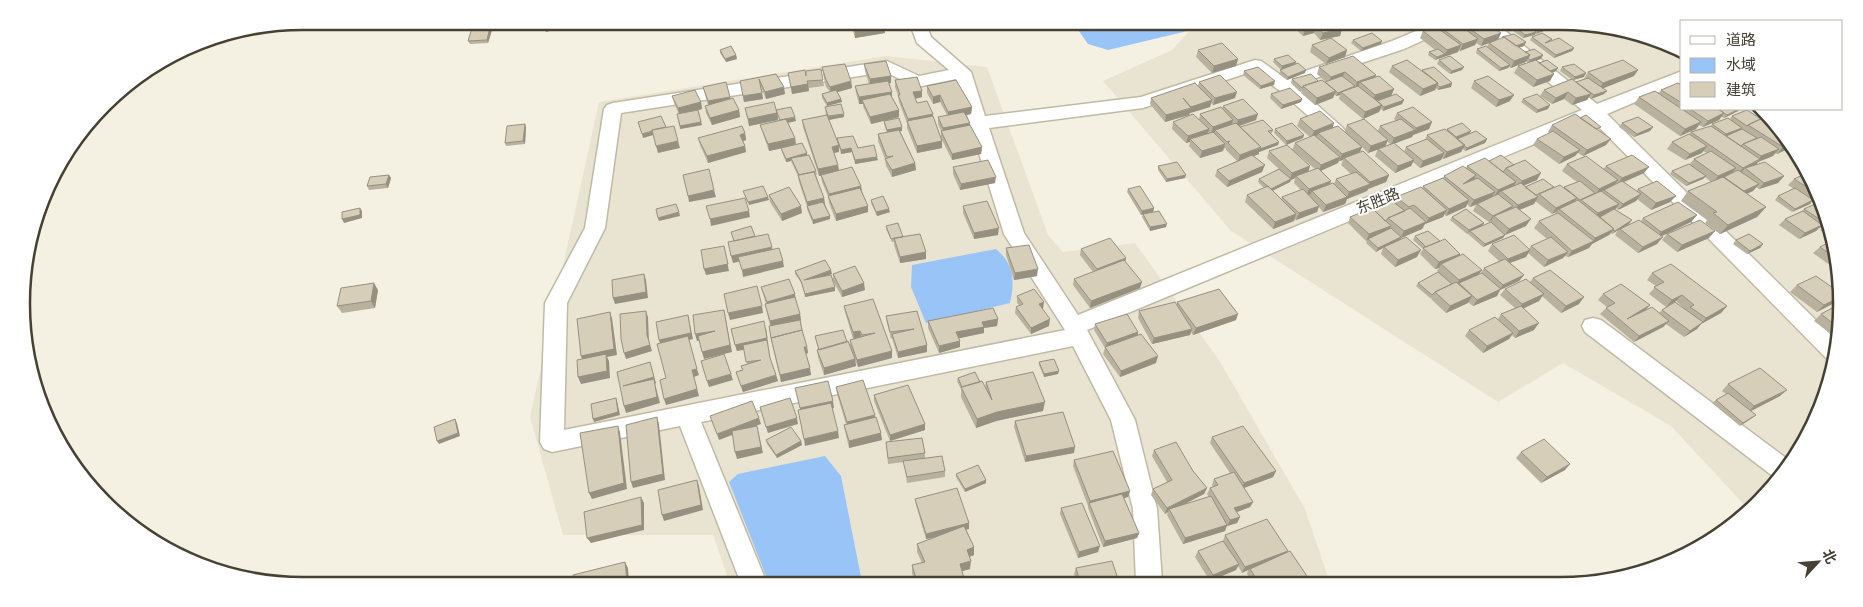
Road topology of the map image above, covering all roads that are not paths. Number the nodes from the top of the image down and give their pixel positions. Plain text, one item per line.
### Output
1 (920, 30) edge
2 (1433, 30) edge
3 (1498, 30) edge
4 (962, 72) junction
5 (1680, 77) edge
6 (1286, 87) junction
7 (1594, 112) junction
8 (979, 123) junction
9 (1352, 145) edge
10 (1388, 178) edge
11 (1403, 191) junction
12 (1593, 326) dead end
13 (1076, 331) junction
14 (1830, 348) edge
15 (687, 415) junction
16 (1779, 467) edge
17 (751, 577) edge
18 (1149, 577) edge

1 - 4 street
2 - 6 street
3 - 7 street
4 - 8 street
4 - 15 street, 东胜路
5 - 7 street, 东胜路
6 - 8 street
6 - 9 street
7 - 11 street, 东胜路
7 - 14 street
8 - 13 street
10 - 11 street
11 - 13 street, 东胜路
12 - 16 street
13 - 15 street, 东胜路
13 - 18 street
15 - 17 street

